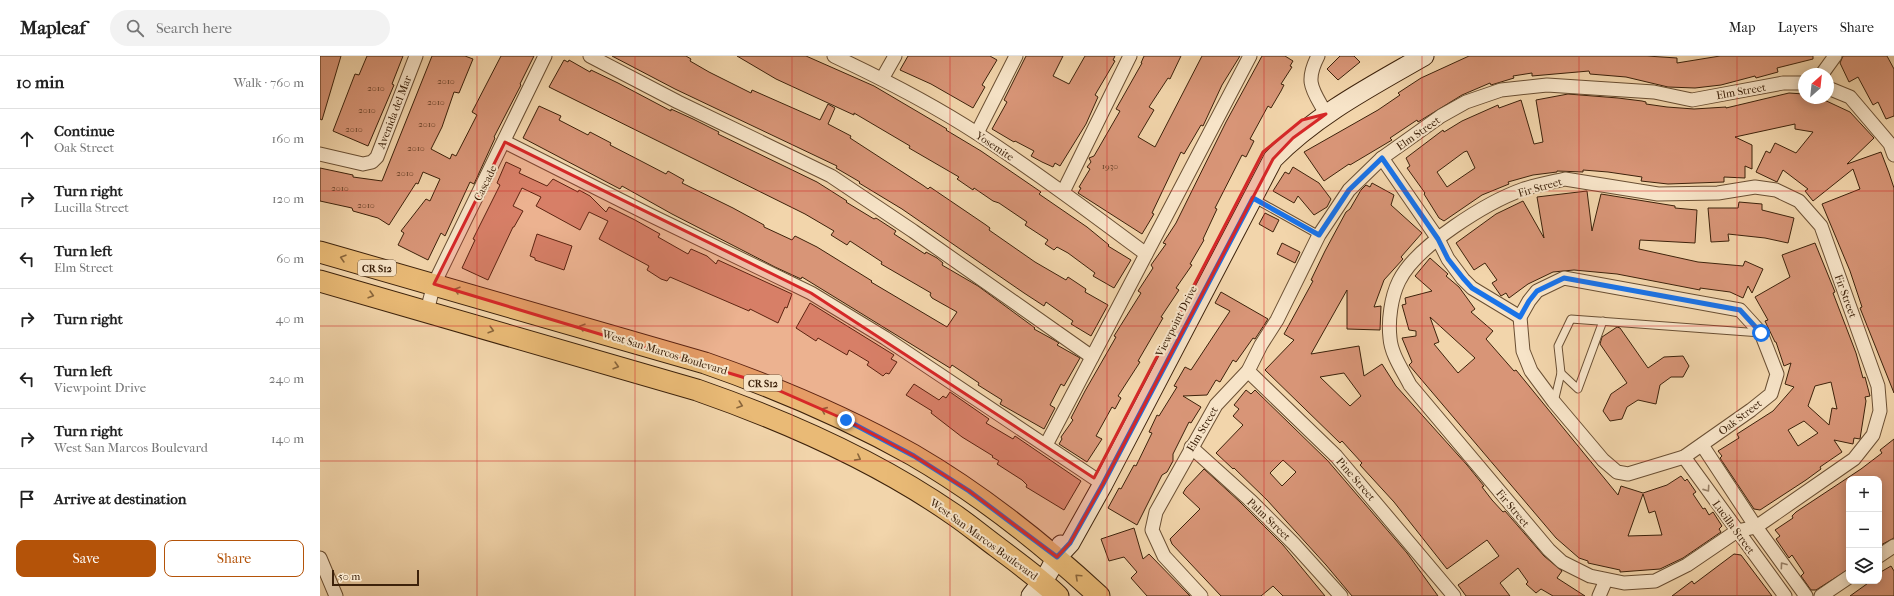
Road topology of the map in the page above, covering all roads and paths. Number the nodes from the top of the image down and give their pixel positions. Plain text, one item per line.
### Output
1 (416, 56) edge
2 (546, 56) edge
3 (590, 56) edge
4 (834, 56) edge
5 (894, 56) edge
6 (1016, 56) edge
7 (1130, 56) edge
8 (1250, 56) edge
9 (1318, 56) edge
10 (1424, 56) edge
11 (1835, 56) edge
12 (1826, 68) edge
13 (882, 79) junction
14 (1798, 83) edge
15 (1834, 90) edge
16 (1326, 114) junction
17 (976, 133) junction
18 (505, 142) junction
19 (320, 154) edge
20 (1894, 155) edge
21 (1382, 158) junction
22 (1063, 192) junction
23 (1253, 198) junction
24 (1319, 235) junction
25 (1438, 239) junction
26 (320, 252) edge
27 (1146, 254) junction
28 (320, 281) edge
29 (434, 284) junction
30 (427, 311) junction
31 (1520, 317) junction
32 (1602, 321) junction
33 (1761, 333) junction
34 (1092, 357) junction
35 (1248, 370) junction
36 (1561, 373) junction
37 (1554, 402) junction
38 (1046, 445) junction
39 (1702, 445) junction
40 (1191, 447) junction
41 (1684, 457) junction
42 (1098, 481) junction
43 (1756, 527) junction
44 (1737, 531) junction
45 (1894, 546) edge
46 (1882, 554) edge
47 (1057, 557) junction
48 (320, 558) edge
49 (1846, 578) edge
50 (1606, 580) junction
51 (1037, 589) edge
52 (336, 596) edge
53 (1058, 596) edge
54 (1099, 596) edge
55 (1201, 596) edge
56 (1341, 596) edge
57 (1454, 596) edge
58 (1599, 596) edge
59 (1785, 596) edge
60 (1806, 596) edge
61 (1821, 596) edge

1 - 19 street, Avenida del Mar
2 - 18 street, Cascade
3 - 34 street
4 - 13 street, Yosemite
5 - 13 street
6 - 17 street
7 - 22 street
8 - 27 street
9 - 16 street
10 - 16 street, Viewpoint Drive
11 - 12 street
13 - 17 street, Yosemite
14 - 21 street, Elm Street
15 - 20 street
16 - 23 street, Viewpoint Drive
16 - 42 street, Viewpoint Drive
17 - 22 street, Yosemite
18 - 29 street, Cascade
18 - 38 street
21 - 24 street, Elm Street
21 - 25 street
22 - 27 street, Yosemite
23 - 24 lane
23 - 42 street, Viewpoint Drive
24 - 35 street, Elm Street
25 - 31 street
25 - 43 street, Fir Street
25 - 50 street, Fir Street
29 -> 26 main road, West San Marcos Boulevard / CR S12
27 - 34 street
28 -> 30 main road, West San Marcos Boulevard / CR S12
29 - 30 street, Cascade
47 -> 29 main road, West San Marcos Boulevard / CR S12
30 -> 51 main road, West San Marcos Boulevard / CR S12
31 - 33 street, Oak Street
31 - 37 street, Oak Street
32 - 33 lane
32 - 36 lane
32 - 36 lane
33 - 39 street, Oak Street
34 - 38 street
35 - 40 street, Elm Street
35 - 57 street, Pine Street
36 - 37 lane
37 - 41 street, Oak Street
38 - 42 street
39 - 41 street, Oak Street
39 - 43 street
40 - 55 street, Elm Street
40 - 56 street, Palm Street
41 -> 44 street, Lucilla Street
42 - 47 street, Viewpoint Drive
43 - 44 street, Fir Street
60 -> 43 street
44 - 50 street, Fir Street
44 - 59 street, Lucilla Street
45 - 46 street
47 - 51 street, Viewpoint Drive
54 -> 47 main road, West San Marcos Boulevard / CR S12
48 - 52 street
49 - 61 street
50 - 58 street
51 - 53 main road, West San Marcos Boulevard / CR S12

